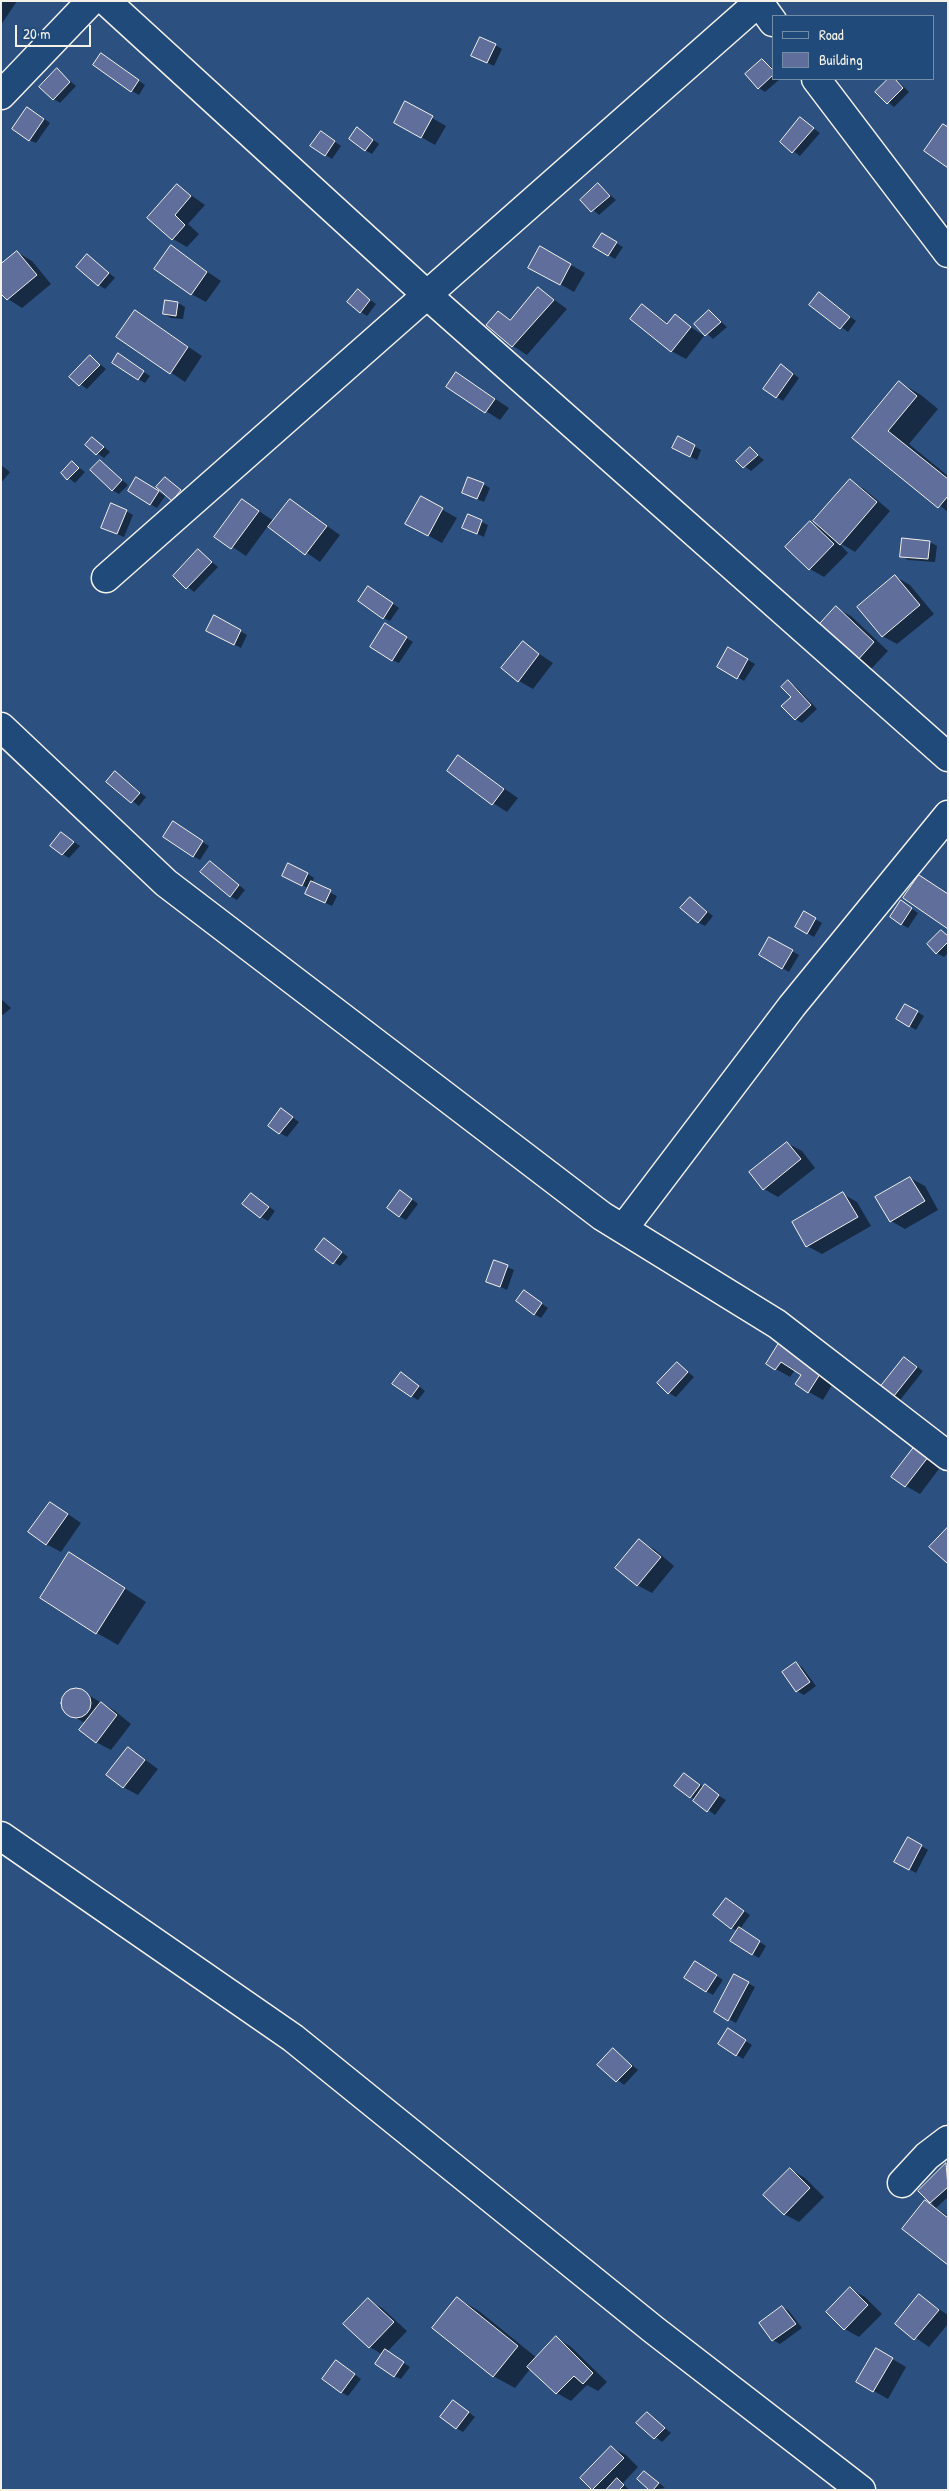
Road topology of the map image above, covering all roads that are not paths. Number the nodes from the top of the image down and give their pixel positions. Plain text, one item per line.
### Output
1 (91, 1) edge
2 (106, 1) edge
3 (762, 7) edge
4 (817, 80) edge
5 (1, 95) edge
6 (948, 253) edge
7 (426, 294) junction
8 (106, 578) dead end
9 (1, 726) edge
10 (948, 757) edge
11 (948, 815) edge
12 (623, 1229) junction
13 (948, 1456) edge
14 (1, 1836) edge
15 (948, 2140) edge
16 (902, 2183) dead end
17 (861, 2490) edge

1 - 5 street
2 - 7 street
3 - 7 street
4 - 6 street
7 - 8 street
7 - 10 street
9 - 12 street
11 - 12 street
12 - 13 street
14 - 17 street
15 - 16 street

